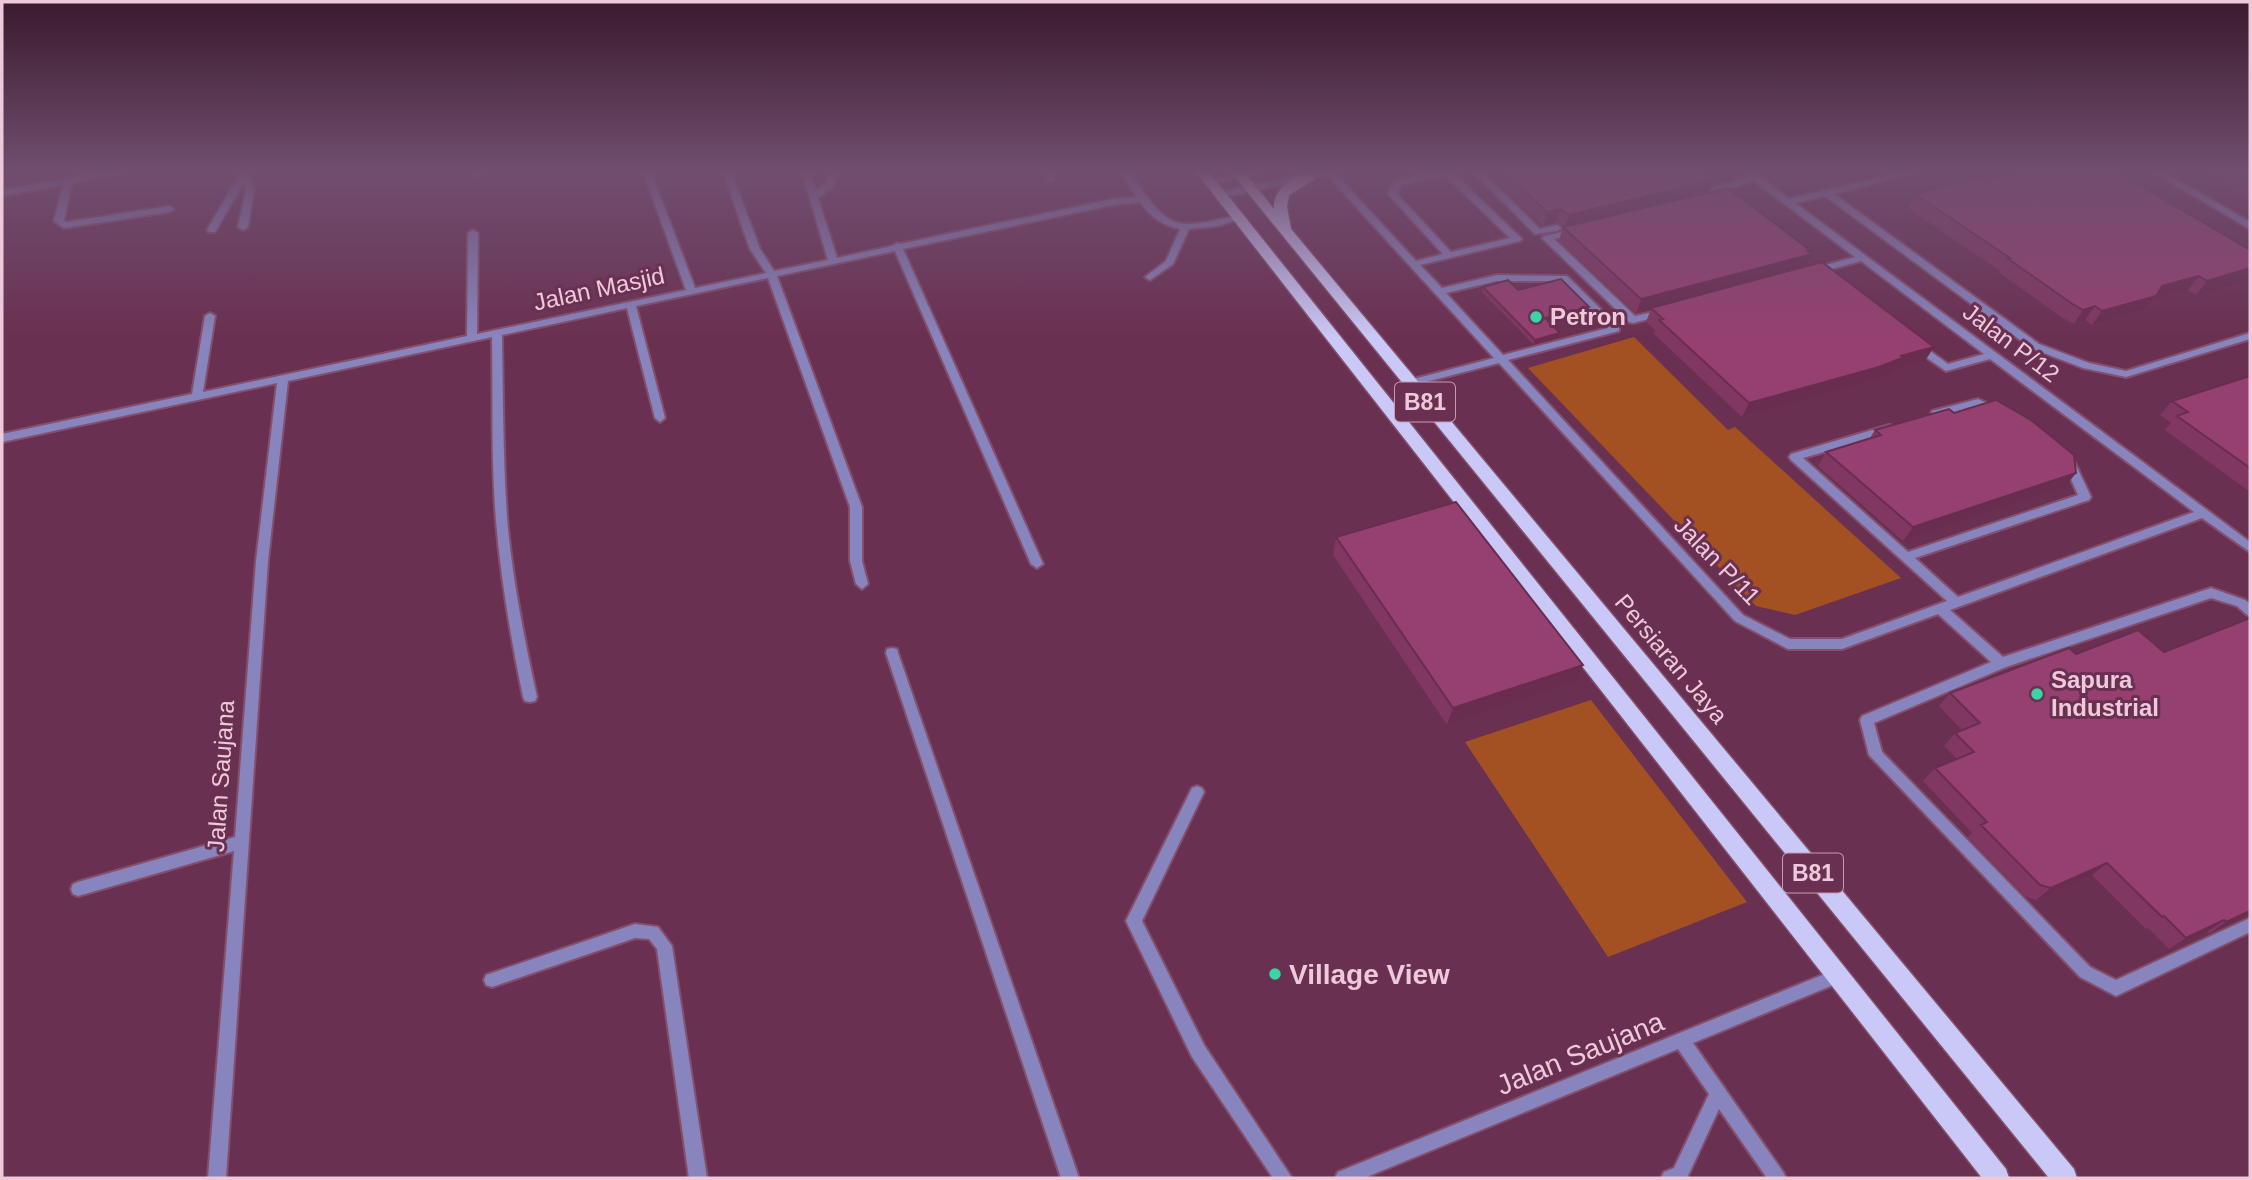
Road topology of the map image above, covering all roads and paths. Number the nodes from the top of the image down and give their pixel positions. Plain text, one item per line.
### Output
1 (214, 227) edge
2 (668, 227) edge
3 (747, 227) edge
4 (824, 227) edge
5 (990, 227) edge
6 (1185, 227) edge
7 (1245, 227) edge
8 (1281, 227) edge
9 (1285, 227) edge
10 (1379, 227) edge
11 (1423, 227) edge
12 (1505, 227) edge
13 (1533, 227) edge
14 (1573, 227) edge
15 (1578, 227) edge
16 (1821, 227) edge
17 (1873, 227) edge
18 (212, 230) dead end
19 (473, 233) dead end
20 (1289, 237) junction
21 (897, 246) junction
22 (1449, 255) junction
23 (1863, 258) junction
24 (833, 260) junction
25 (1812, 261) edge
26 (1413, 264) junction
27 (1823, 269) junction
28 (771, 273) junction
29 (1797, 276) edge
30 (1150, 277) dead end
31 (691, 290) junction
32 (1439, 292) junction
33 (631, 304) junction
34 (1671, 310) edge
35 (210, 316) dead end
36 (496, 333) junction
37 (1902, 334) edge
38 (2250, 336) edge
39 (472, 338) junction
40 (1992, 355) junction
41 (1501, 359) junction
42 (283, 377) junction
43 (1409, 383) junction
44 (197, 396) junction
45 (660, 418) dead end
46 (1926, 418) edge
47 (2008, 419) edge
48 (1900, 426) edge
49 (2, 438) edge
50 (2061, 457) edge
51 (2203, 513) junction
52 (2250, 548) edge
53 (1906, 557) junction
54 (1037, 564) dead end
55 (862, 584) dead end
56 (1956, 603) junction
57 (1940, 608) junction
58 (2250, 611) edge
59 (892, 653) dead end
60 (2001, 663) junction
61 (530, 697) dead end
62 (1197, 792) dead end
63 (241, 842) junction
64 (78, 889) dead end
65 (2250, 925) edge
66 (1837, 976) junction
67 (492, 979) dead end
68 (1681, 1040) junction
69 (1718, 1093) junction
70 (1678, 1177) edge
71 (217, 1178) edge
72 (698, 1178) edge
73 (1070, 1178) edge
74 (1283, 1178) edge
75 (1343, 1178) edge
76 (1777, 1178) edge
77 (1997, 1178) edge
78 (2065, 1178) edge

1 - 18 street
2 - 31 street
3 - 28 street
4 - 24 street
5 - 21 street, Jalan Masjid
6 - 30 street
7 - 66 main road, B81
8 - 20 main road, Persiaran Jaya / B81
9 - 20 main road
10 - 26 street, Jalan P/11
11 - 22 street
12 - 22 street
13 - 14 street
15 - 34 street
16 - 23 street, Jalan P/12
17 - 38 street
19 - 39 street
20 - 43 main road, Persiaran Jaya / B81
21 - 24 street, Jalan Masjid
21 - 54 street
22 - 26 street
23 - 27 street
23 - 40 street, Jalan P/12
24 - 28 street, Jalan Masjid
25 - 27 street
26 - 32 street, Jalan P/11
27 - 29 street
28 - 31 street, Jalan Masjid
28 - 55 street
31 - 33 street, Jalan Masjid
32 - 41 street, Jalan P/11
32 - 41 street
33 - 36 street, Jalan Masjid
33 - 45 street
35 - 44 street
36 - 39 street, Jalan Masjid
36 - 61 street
37 - 40 street
39 - 42 street, Jalan Masjid
40 - 51 street, Jalan P/12
41 - 43 street
41 - 57 street, Jalan P/11
42 - 44 street, Jalan Masjid
42 - 63 street, Jalan Saujana
43 - 78 main road, Persiaran Jaya / B81
44 - 49 street, Jalan Masjid
46 - 47 street
48 - 53 street
50 - 53 street
51 - 52 street, Jalan P/12
51 - 56 street, Jalan P/11
53 - 56 street
56 - 57 street, Jalan P/11
57 - 60 street
58 - 60 street
59 - 73 street
60 - 65 street
62 - 74 street
63 - 64 street
63 - 71 street, Jalan Saujana
66 - 68 street, Jalan Saujana
66 - 77 main road, B81
67 - 72 street
68 - 69 street
68 - 75 street, Jalan Saujana
69 - 70 street
69 - 76 street

